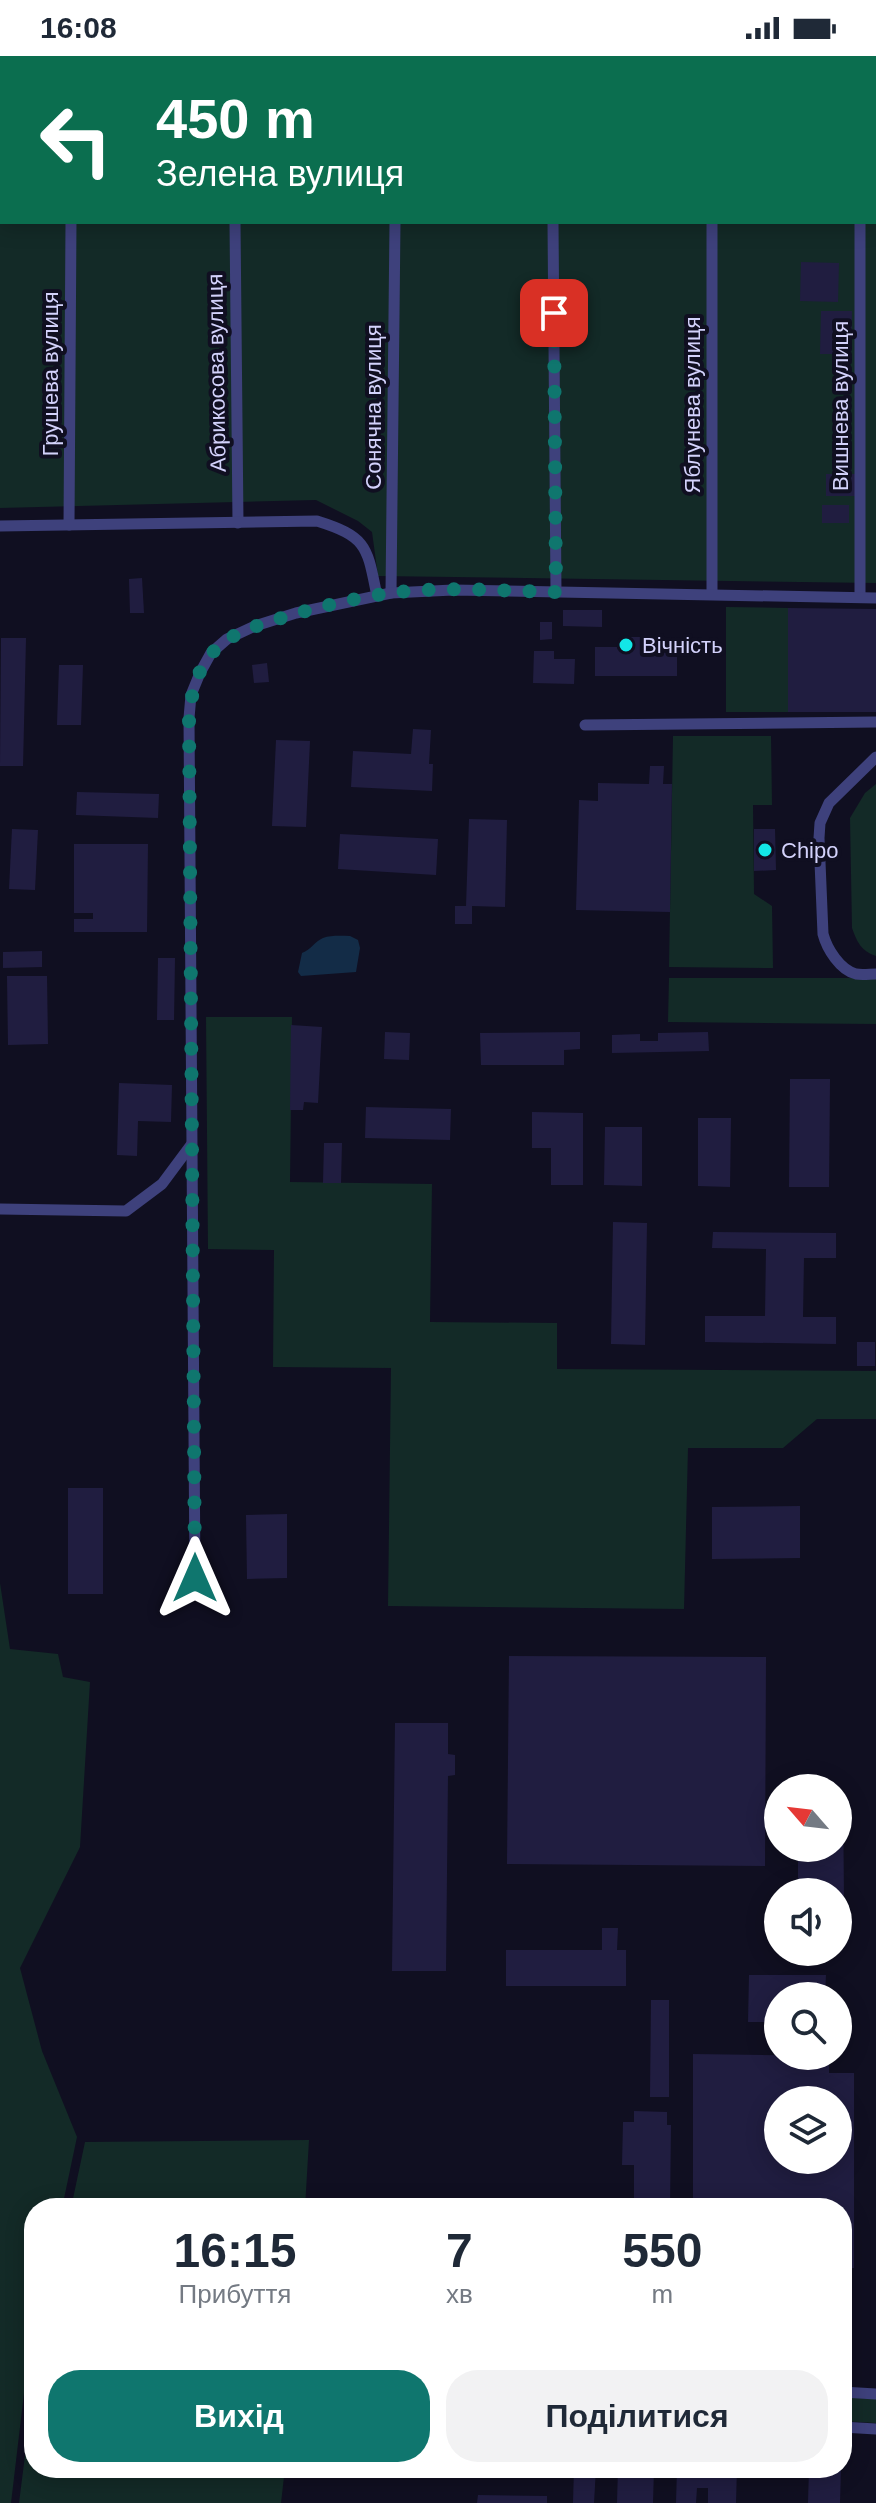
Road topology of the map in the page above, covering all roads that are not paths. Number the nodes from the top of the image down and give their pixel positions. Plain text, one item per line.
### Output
1 (71, 224) edge
2 (235, 224) edge
3 (395, 224) edge
4 (553, 224) edge
5 (712, 224) edge
6 (860, 224) edge
7 (238, 523) junction
8 (69, 525) junction
9 (0, 526) edge
10 (556, 589) junction
11 (712, 591) junction
12 (391, 593) junction
13 (860, 594) junction
14 (377, 596) junction
15 (876, 598) edge
16 (876, 722) edge
17 (585, 725) dead end
18 (876, 757) edge
19 (876, 974) edge
20 (192, 1144) junction
21 (0, 1209) edge
22 (195, 1578) dead end
23 (852, 2393) edge
24 (876, 2394) edge
25 (852, 2428) edge
26 (876, 2429) edge

1 - 8 lane, Грушева вулиця
2 - 7 lane, Абрикосова вулиця
3 - 12 lane, Сонячна вулиця
4 - 10 lane
5 - 11 lane, Яблунева вулиця
6 - 13 lane, Вишнева вулиця
7 - 8 lane
7 - 14 lane
8 - 9 lane
10 - 11 lane
10 - 12 lane
11 - 13 lane
12 - 14 lane
13 - 15 lane
14 - 20 lane
16 - 17 lane
18 - 19 lane
20 - 21 lane
20 - 22 lane
23 - 24 lane
25 - 26 lane

